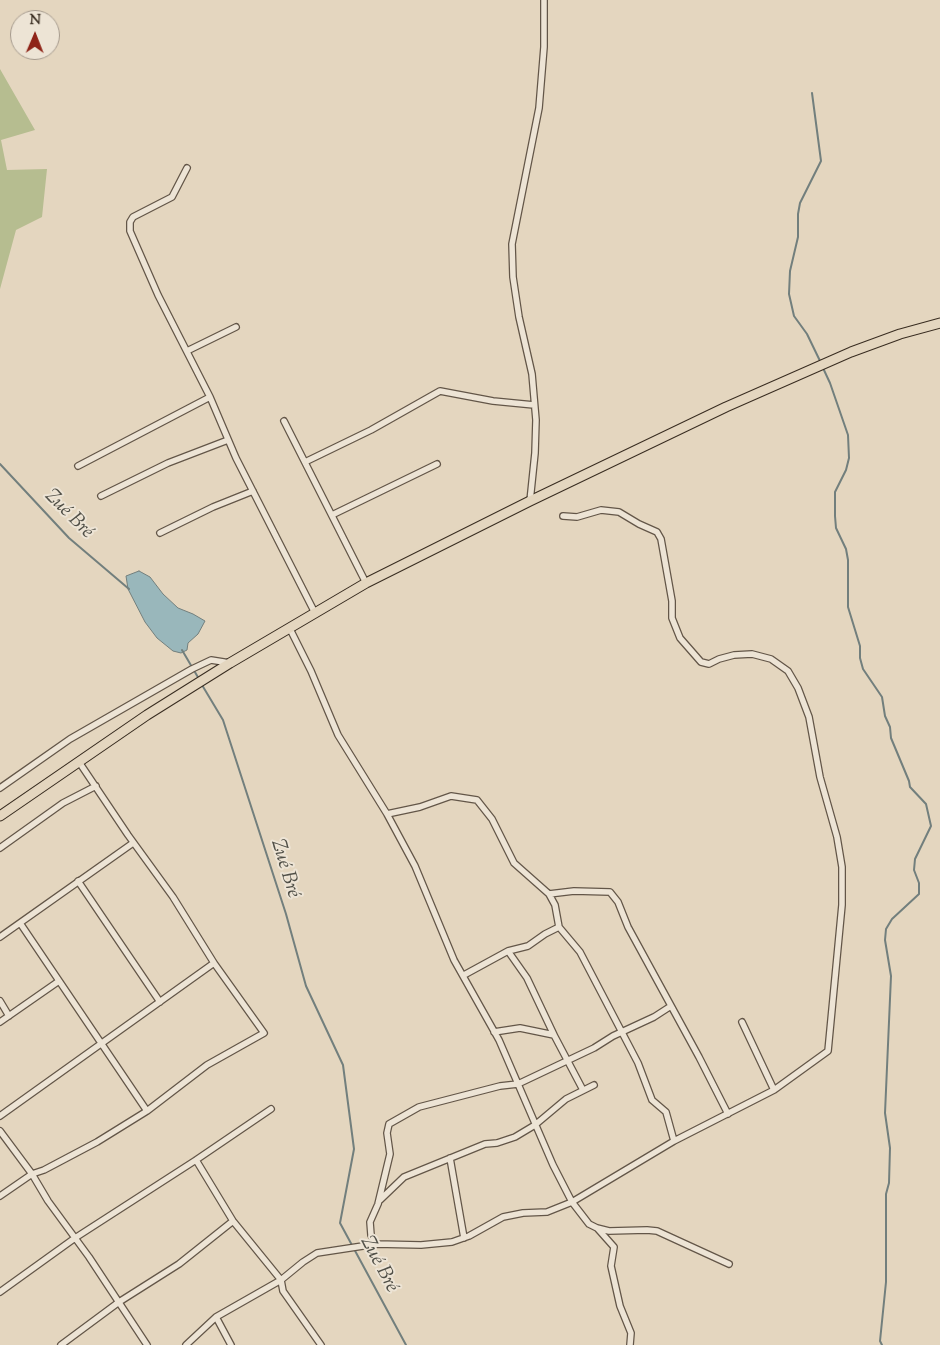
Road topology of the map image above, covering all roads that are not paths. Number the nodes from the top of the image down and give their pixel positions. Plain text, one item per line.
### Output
1 (544, 0) edge
2 (187, 168) dead end
3 (940, 323) edge
4 (236, 327) dead end
5 (187, 351) junction
6 (210, 397) junction
7 (534, 405) junction
8 (284, 421) dead end
9 (228, 440) junction
10 (305, 462) junction
11 (437, 464) dead end
12 (78, 466) dead end
13 (253, 491) junction
14 (101, 496) dead end
15 (530, 500) junction
16 (332, 515) junction
17 (563, 516) dead end
18 (160, 533) dead end
19 (366, 583) junction
20 (314, 613) junction
21 (290, 629) junction
22 (230, 663) junction
23 (79, 762) junction
24 (96, 786) junction
25 (0, 788) edge
26 (387, 814) junction
27 (0, 816) edge
28 (133, 843) junction
29 (0, 848) edge
30 (78, 881) junction
31 (549, 894) junction
32 (20, 923) junction
33 (559, 927) junction
34 (0, 937) edge
35 (508, 951) junction
36 (214, 962) junction
37 (464, 975) junction
38 (59, 980) junction
39 (0, 1000) edge
40 (160, 1002) junction
41 (671, 1006) junction
42 (8, 1016) junction
43 (0, 1022) edge
44 (742, 1022) dead end
45 (494, 1032) junction
46 (622, 1033) junction
47 (554, 1034) junction
48 (101, 1043) junction
49 (568, 1060) junction
50 (518, 1084) junction
51 (594, 1085) dead end
52 (583, 1090) junction
53 (774, 1090) junction
54 (271, 1110) dead end
55 (147, 1111) junction
56 (728, 1114) junction
57 (0, 1116) edge
58 (535, 1124) junction
59 (0, 1131) edge
60 (674, 1141) junction
61 (450, 1158) junction
62 (196, 1160) junction
63 (32, 1174) junction
64 (0, 1196) edge
65 (572, 1202) junction
66 (378, 1204) junction
67 (233, 1221) junction
68 (597, 1228) junction
69 (75, 1238) junction
70 (464, 1238) junction
71 (376, 1244) junction
72 (730, 1264) dead end
73 (281, 1280) junction
74 (0, 1292) edge
75 (119, 1302) junction
76 (216, 1317) junction
77 (61, 1345) edge
78 (147, 1345) edge
79 (186, 1345) edge
80 (231, 1345) edge
81 (321, 1345) edge
82 (630, 1345) edge

1 - 7 street
2 - 5 street
3 - 15 main road
4 - 5 street
5 - 6 street
6 - 9 street
6 - 12 street
7 - 10 street
7 - 15 street
8 - 10 street
9 - 13 street
9 - 14 street
10 - 16 street
11 - 16 street
13 - 18 street
13 - 20 street
15 - 19 main road
16 - 19 street
17 - 53 street
19 - 20 main road
20 - 21 main road
21 - 22 main road
21 - 26 street
22 - 23 main road
22 - 25 street
23 - 24 street
23 - 27 main road
24 - 28 street
24 - 29 street
26 - 31 street
26 - 37 street
28 - 30 street
28 - 36 street
30 - 32 street
30 - 40 street
31 - 33 street
31 - 41 street
32 - 34 street
32 - 38 street
33 - 35 street
33 - 46 street
35 - 37 street
35 - 47 street
36 - 40 street
36 - 55 street
37 - 45 street
38 - 42 street
38 - 48 street
39 - 42 street
40 - 48 street
41 - 46 street
41 - 56 street
42 - 43 street
44 - 53 street
45 - 47 street
45 - 50 street
46 - 49 street
46 - 60 street
47 - 49 street
48 - 55 street
48 - 57 street
49 - 50 street
49 - 52 street
50 - 58 street
50 - 66 street
51 - 52 street
52 - 58 street
53 - 56 street
54 - 62 street
55 - 63 street
56 - 60 street
58 - 61 street
58 - 65 street
59 - 63 street
60 - 65 street
61 - 66 street
61 - 70 street
62 - 67 street
62 - 69 street
63 - 64 street
63 - 69 street
65 - 68 street
65 - 70 street
66 - 71 street
67 - 73 street
67 - 75 street
68 - 72 street
68 - 82 street
69 - 74 street
69 - 75 street
70 - 71 street
71 - 73 street
73 - 76 street
73 - 81 street
75 - 77 street
75 - 78 street
76 - 79 street
76 - 80 street

